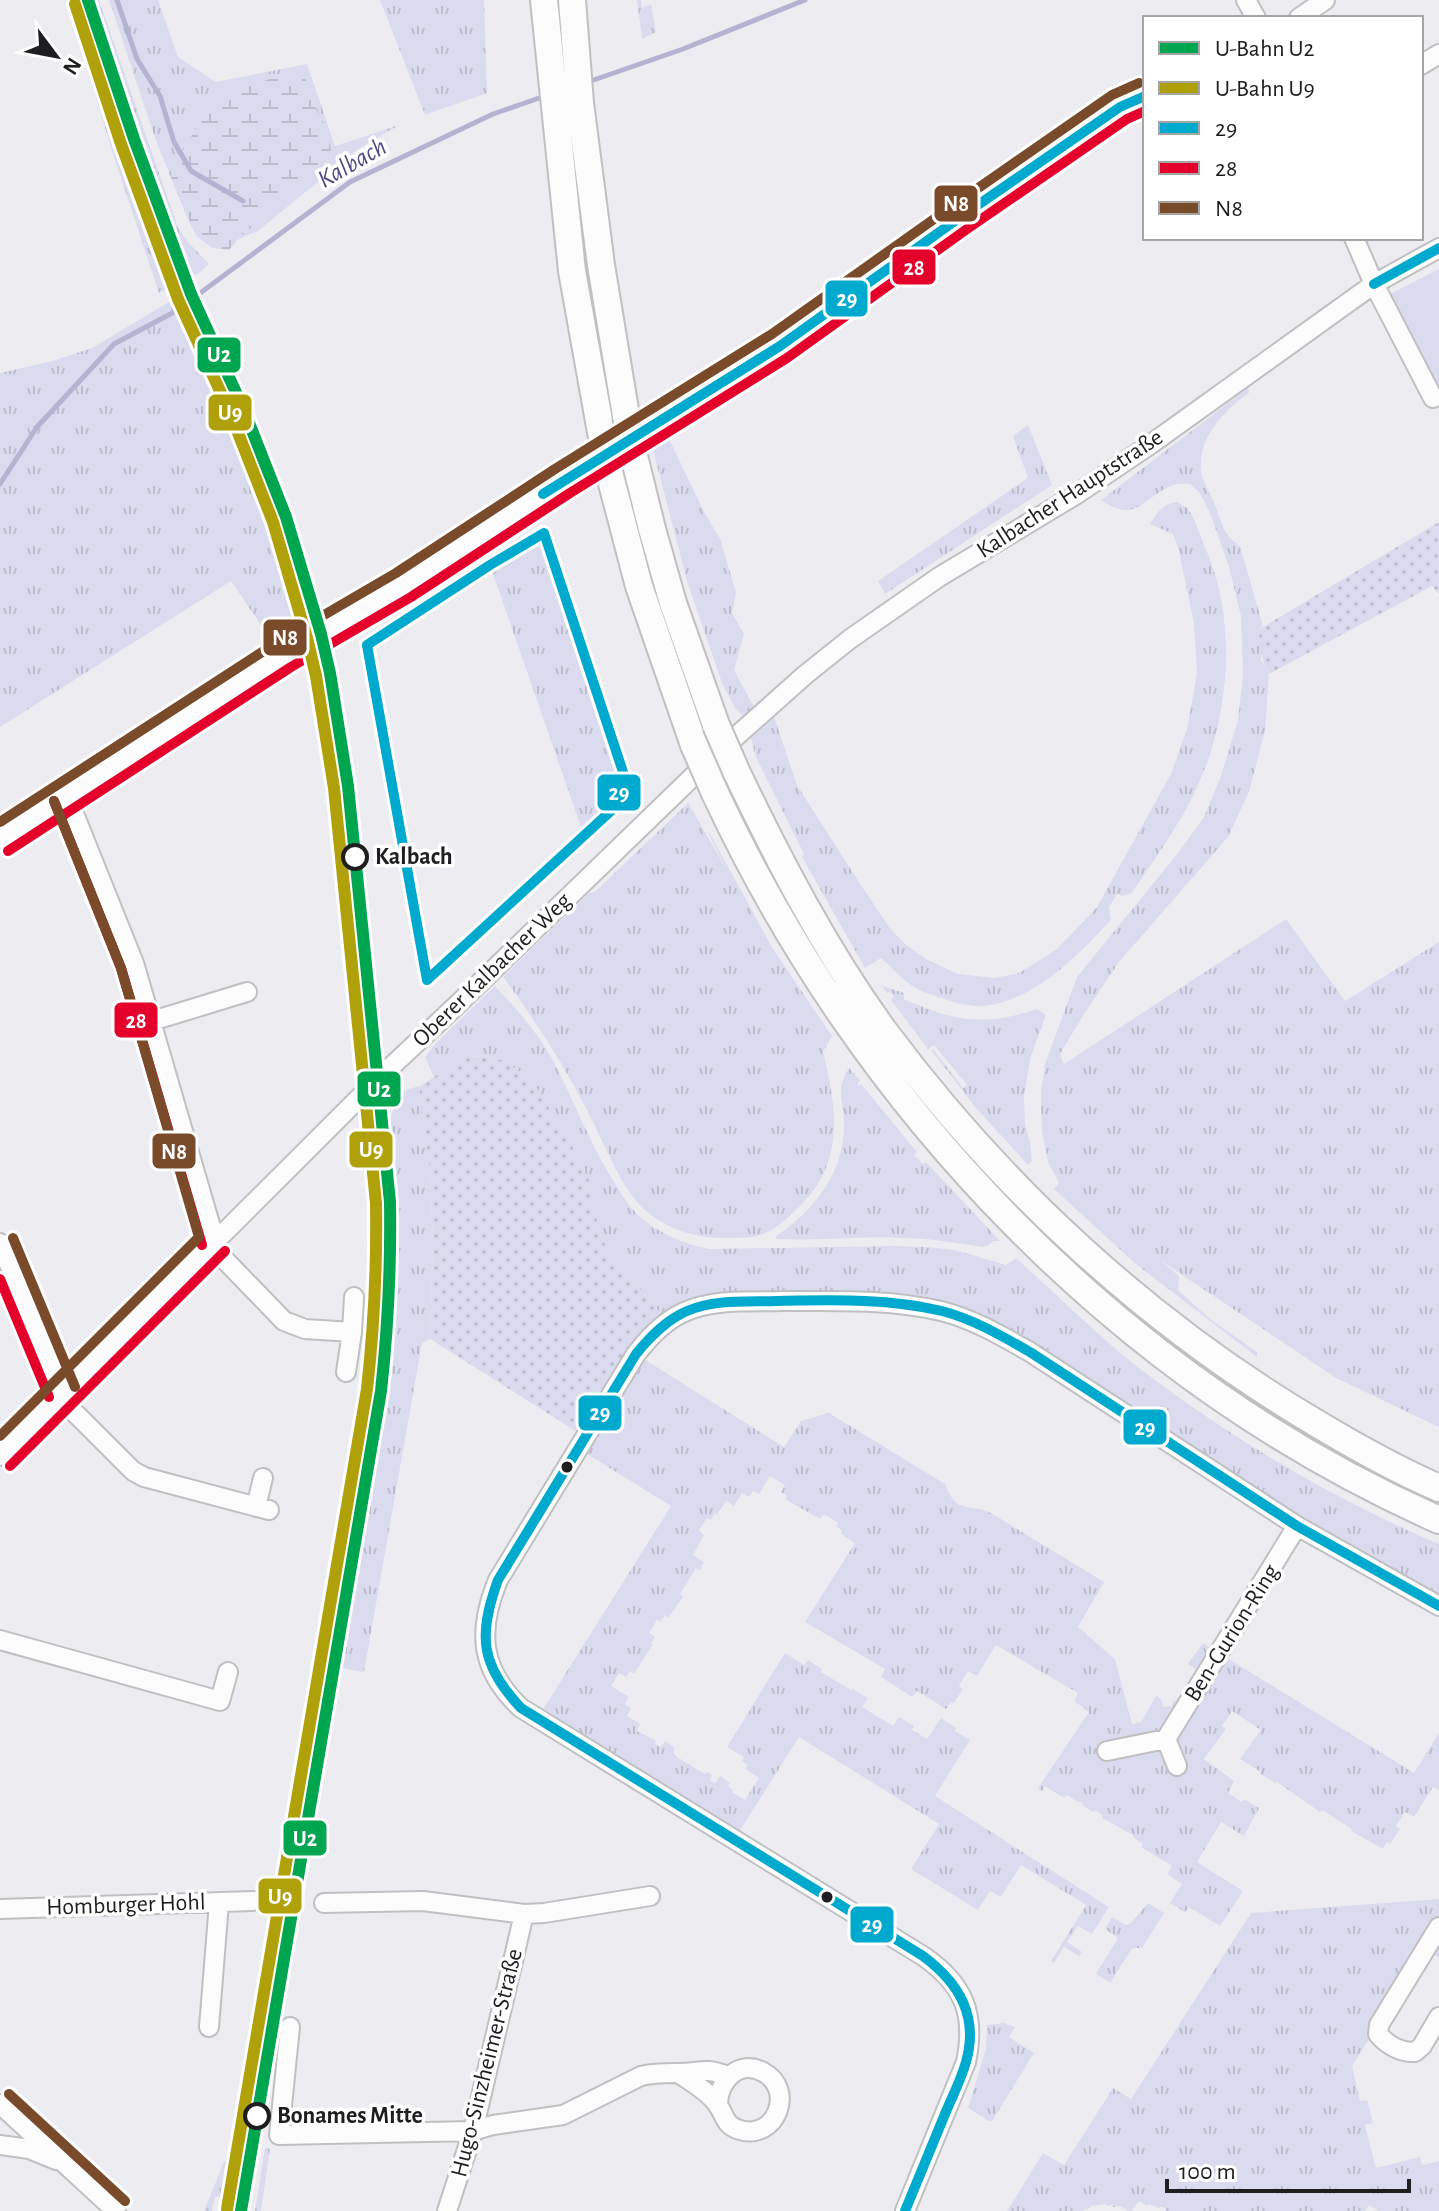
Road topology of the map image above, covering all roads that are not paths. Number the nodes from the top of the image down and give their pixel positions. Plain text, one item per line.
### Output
1 (544, 0) edge
2 (572, 0) edge
3 (1325, 0) edge
4 (1302, 16) edge
5 (1143, 97) edge
6 (1355, 240) edge
7 (1439, 248) edge
8 (1374, 284) junction
9 (1433, 398) dead end
10 (704, 751) junction
11 (67, 796) junction
12 (0, 839) edge
13 (247, 992) dead end
14 (152, 1021) junction
15 (215, 1241) junction
16 (0, 1243) edge
17 (354, 1297) dead end
18 (352, 1332) junction
19 (346, 1372) dead end
20 (62, 1392) junction
21 (0, 1456) edge
22 (263, 1478) dead end
23 (1439, 1488) edge
24 (1439, 1520) edge
25 (1297, 1526) junction
26 (1439, 1606) edge
27 (0, 1640) edge
28 (228, 1672) dead end
29 (1166, 1739) junction
30 (1107, 1751) dead end
31 (1177, 1766) dead end
32 (650, 1896) dead end
33 (253, 1901) dead end
34 (219, 1903) junction
35 (324, 1903) dead end
36 (0, 1909) edge
37 (524, 1914) junction
38 (1439, 1927) edge
39 (1432, 1954) edge
40 (1439, 2017) edge
41 (209, 2027) dead end
42 (290, 2027) dead end
43 (678, 2073) junction
44 (728, 2076) junction
45 (0, 2104) edge
46 (718, 2104) junction
47 (473, 2131) junction
48 (0, 2145) edge
49 (62, 2162) junction
50 (116, 2211) edge
51 (447, 2211) edge
52 (905, 2211) edge

1 - 10 highway, bridge
2 - 23 highway, bridge
3 - 4 street
5 - 11 street
6 - 8 street
7 - 8 street, Kalbacher Hauptstraße
8 - 9 street
8 - 10 street, Kalbacher Hauptstraße
10 - 15 street, Oberer Kalbacher Weg
10 - 24 highway, bridge
11 - 12 street
11 - 14 street
13 - 14 street
14 - 15 street
15 - 18 street
15 - 20 street, Oberer Kalbacher Weg
16 - 20 street
17 - 18 street
18 - 19 street
20 - 21 street, Oberer Kalbacher Weg
20 - 22 street
25 - 26 street
25 - 29 street, Ben-Gurion-Ring
25 - 52 street
27 - 28 street
29 - 30 street
29 - 31 street
32 - 37 street
33 - 34 street, Homburger Hohl
34 - 36 street, Homburger Hohl
34 - 41 street
35 - 37 street
37 - 47 street, Hugo-Sinzheimer-Straße
38 - 39 street
39 - 40 street
42 - 47 street
43 - 44 street
43 - 46 street
43 - 47 street
44 - 46 street
44 - 46 street
45 - 49 street
47 - 51 street, Hugo-Sinzheimer-Straße
48 - 49 street
49 - 50 street

